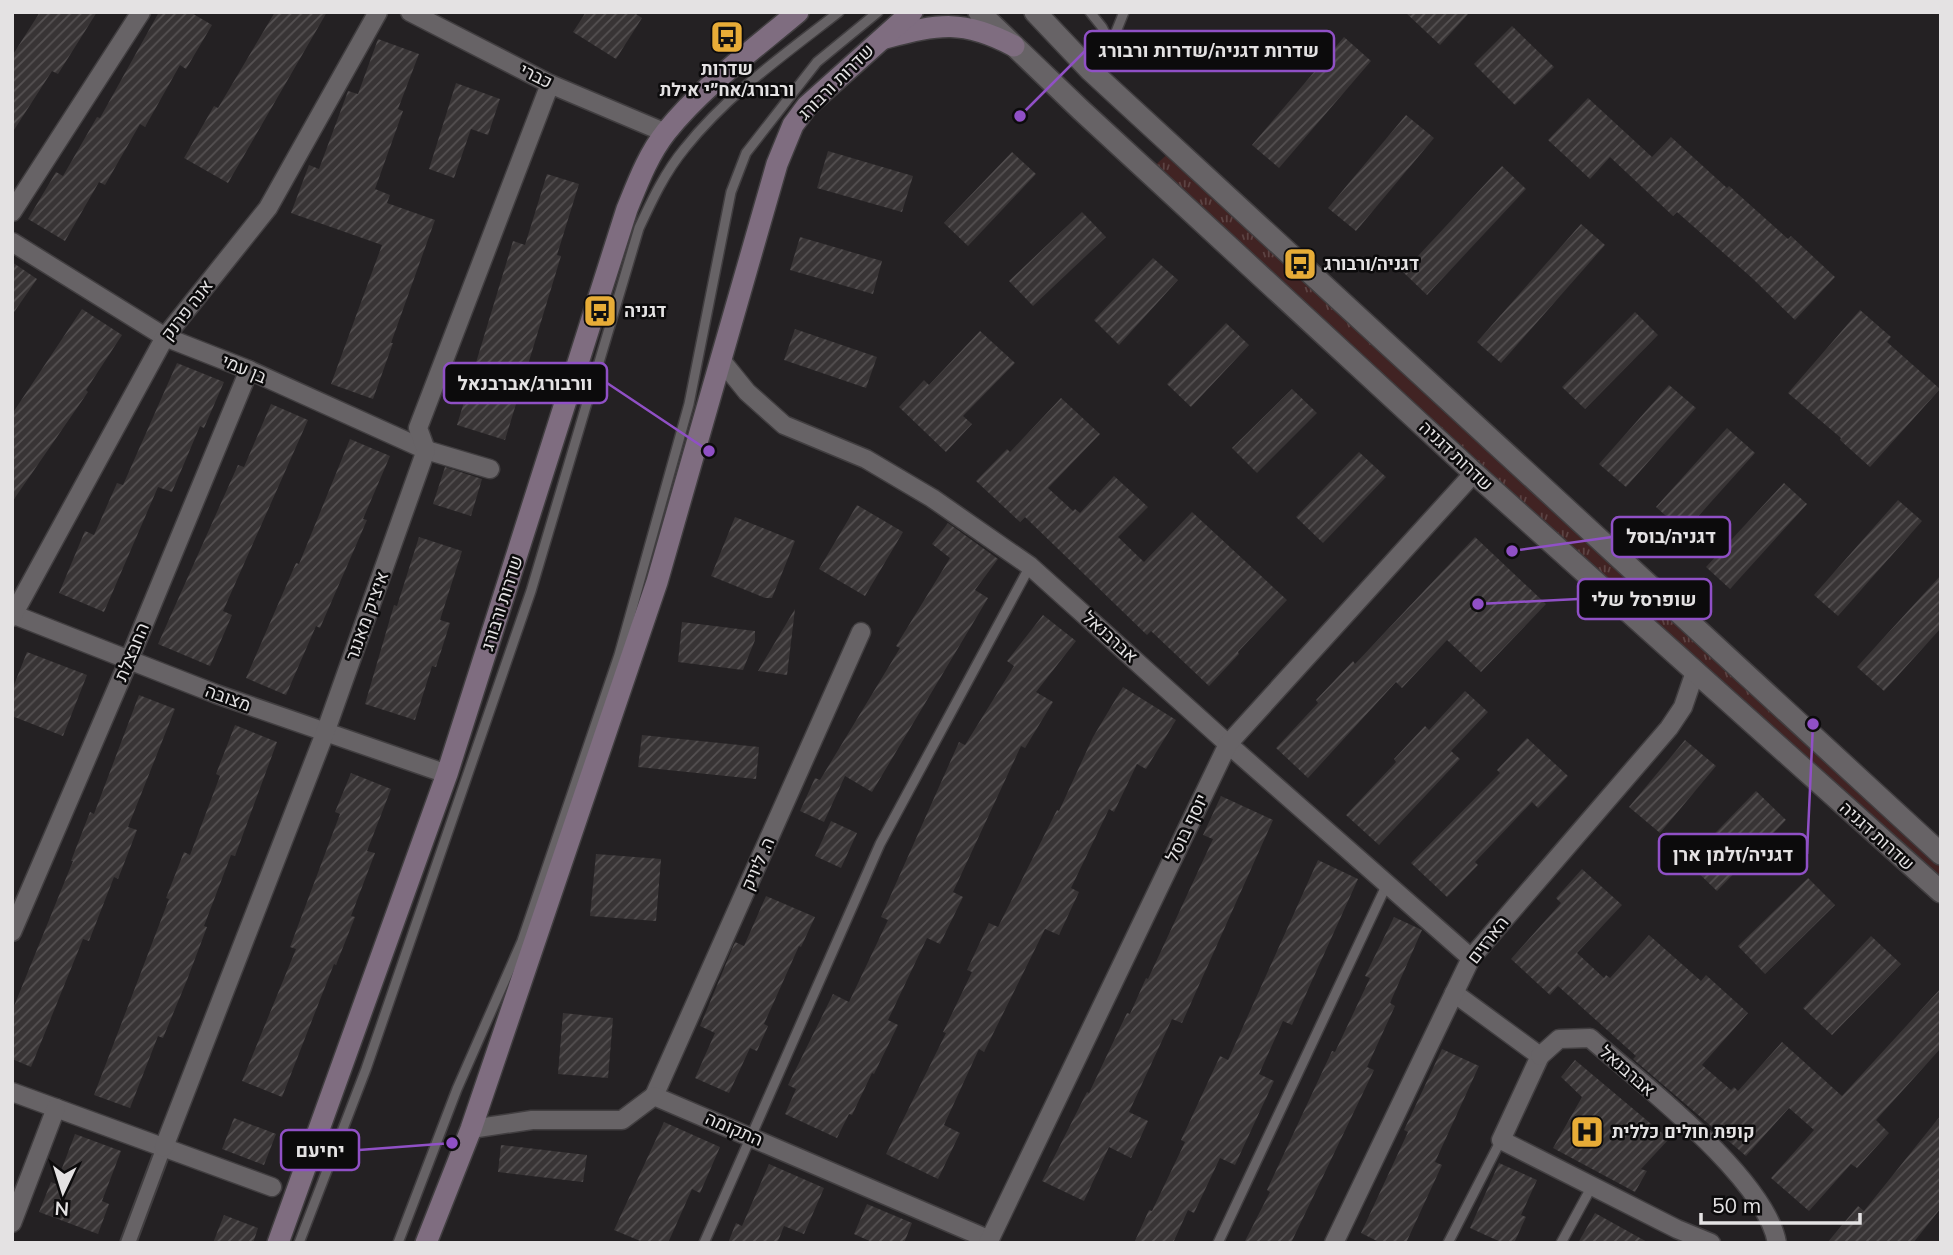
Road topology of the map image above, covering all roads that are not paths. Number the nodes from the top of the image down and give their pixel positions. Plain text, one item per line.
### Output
1 (141, 12) edge
2 (378, 12) edge
3 (410, 12) edge
4 (798, 12) edge
5 (839, 12) edge
6 (878, 12) edge
7 (912, 12) edge
8 (979, 12) edge
9 (1035, 12) edge
10 (1090, 12) edge
11 (1124, 12) edge
12 (1099, 17) edge
13 (879, 40) junction
14 (1111, 45) junction
15 (1014, 46) junction
16 (1090, 70) junction
17 (550, 84) junction
18 (666, 133) junction
19 (12, 212) edge
20 (12, 242) edge
21 (165, 337) junction
22 (720, 360) junction
23 (249, 370) junction
24 (426, 450) junction
25 (490, 470) dead end
26 (1475, 473) junction
27 (1030, 566) junction
28 (13, 615) edge
29 (861, 632) dead end
30 (129, 660) junction
31 (1695, 672) junction
32 (325, 733) junction
33 (1228, 744) junction
34 (447, 774) junction
35 (1941, 853) edge
36 (1387, 884) junction
37 (1941, 892) edge
38 (12, 932) edge
39 (1471, 958) junction
40 (1454, 993) junction
41 (1540, 1056) junction
42 (12, 1092) edge
43 (654, 1096) junction
44 (56, 1108) junction
45 (471, 1129) junction
46 (752, 1136) junction
47 (1502, 1140) junction
48 (164, 1147) junction
49 (1592, 1185) junction
50 (272, 1187) dead end
51 (12, 1223) edge
52 (989, 1241) edge
53 (128, 1243) edge
54 (278, 1243) edge
55 (299, 1243) edge
56 (398, 1243) edge
57 (426, 1243) edge
58 (704, 1243) edge
59 (1218, 1243) edge
60 (1334, 1243) edge
61 (1448, 1243) edge
62 (1561, 1243) edge
63 (1711, 1243) edge
64 (1777, 1243) edge

1 - 19 street
2 - 21 street, אנה פרנק
3 - 17 street, כברי
4 - 18 main road, שדרות ורבורג
5 - 55 lane
6 - 56 lane
7 - 13 main road, שדרות ורבורג
8 - 15 street, שדרות דגניה
9 - 16 street, שדרות דגניה
10 - 12 lane
11 - 14 lane
12 - 14 lane
13 - 15 main road
13 - 22 main road, שדרות ורבורג
14 - 16 lane
15 - 26 street, שדרות דגניה
16 - 35 street, שדרות דגניה
17 - 18 street, כברי
17 - 24 street, איציק מאנגר
18 - 34 main road, שדרות ורבורג
20 - 21 street, בן עמי
21 - 23 street, בן עמי
21 - 28 street, אנה פרנק
22 - 27 street, אברבנאל
22 - 45 main road, שדרות ורבורג
23 - 24 street, בן עמי
23 - 30 street, החבצלת
24 - 25 street, בן עמי
24 - 32 street, איציק מאנגר
26 - 31 street, שדרות דגניה
26 - 33 street, יוסף בוסל
27 - 33 street, אברבנאל
27 - 46 lane
28 - 30 street, מצובה
29 - 43 street, ה. ליויק
30 - 32 street, מצובה
30 - 38 street, החבצלת
31 - 37 street, שדרות דגניה
31 - 39 street, הארזים
32 - 34 street, מצובה
32 - 48 street, איציק מאנגר
33 - 36 street, אברבנאל
33 - 52 street, יוסף בוסל
34 - 54 main road, שדרות ורבורג
36 - 39 street, אברבנאל
36 - 59 lane
39 - 40 street, הארזים
40 - 41 street
40 - 60 street, הארזים
41 - 47 street
41 - 64 street, אברבנאל
42 - 44 street
43 - 45 street
43 - 46 street, התקומה
44 - 48 street
44 - 51 street
45 - 57 main road, שדרות ורבורג
46 - 52 street, התקומה
46 - 58 lane
47 - 49 street
47 - 61 lane
48 - 50 street
48 - 53 street
49 - 62 lane
49 - 63 street

